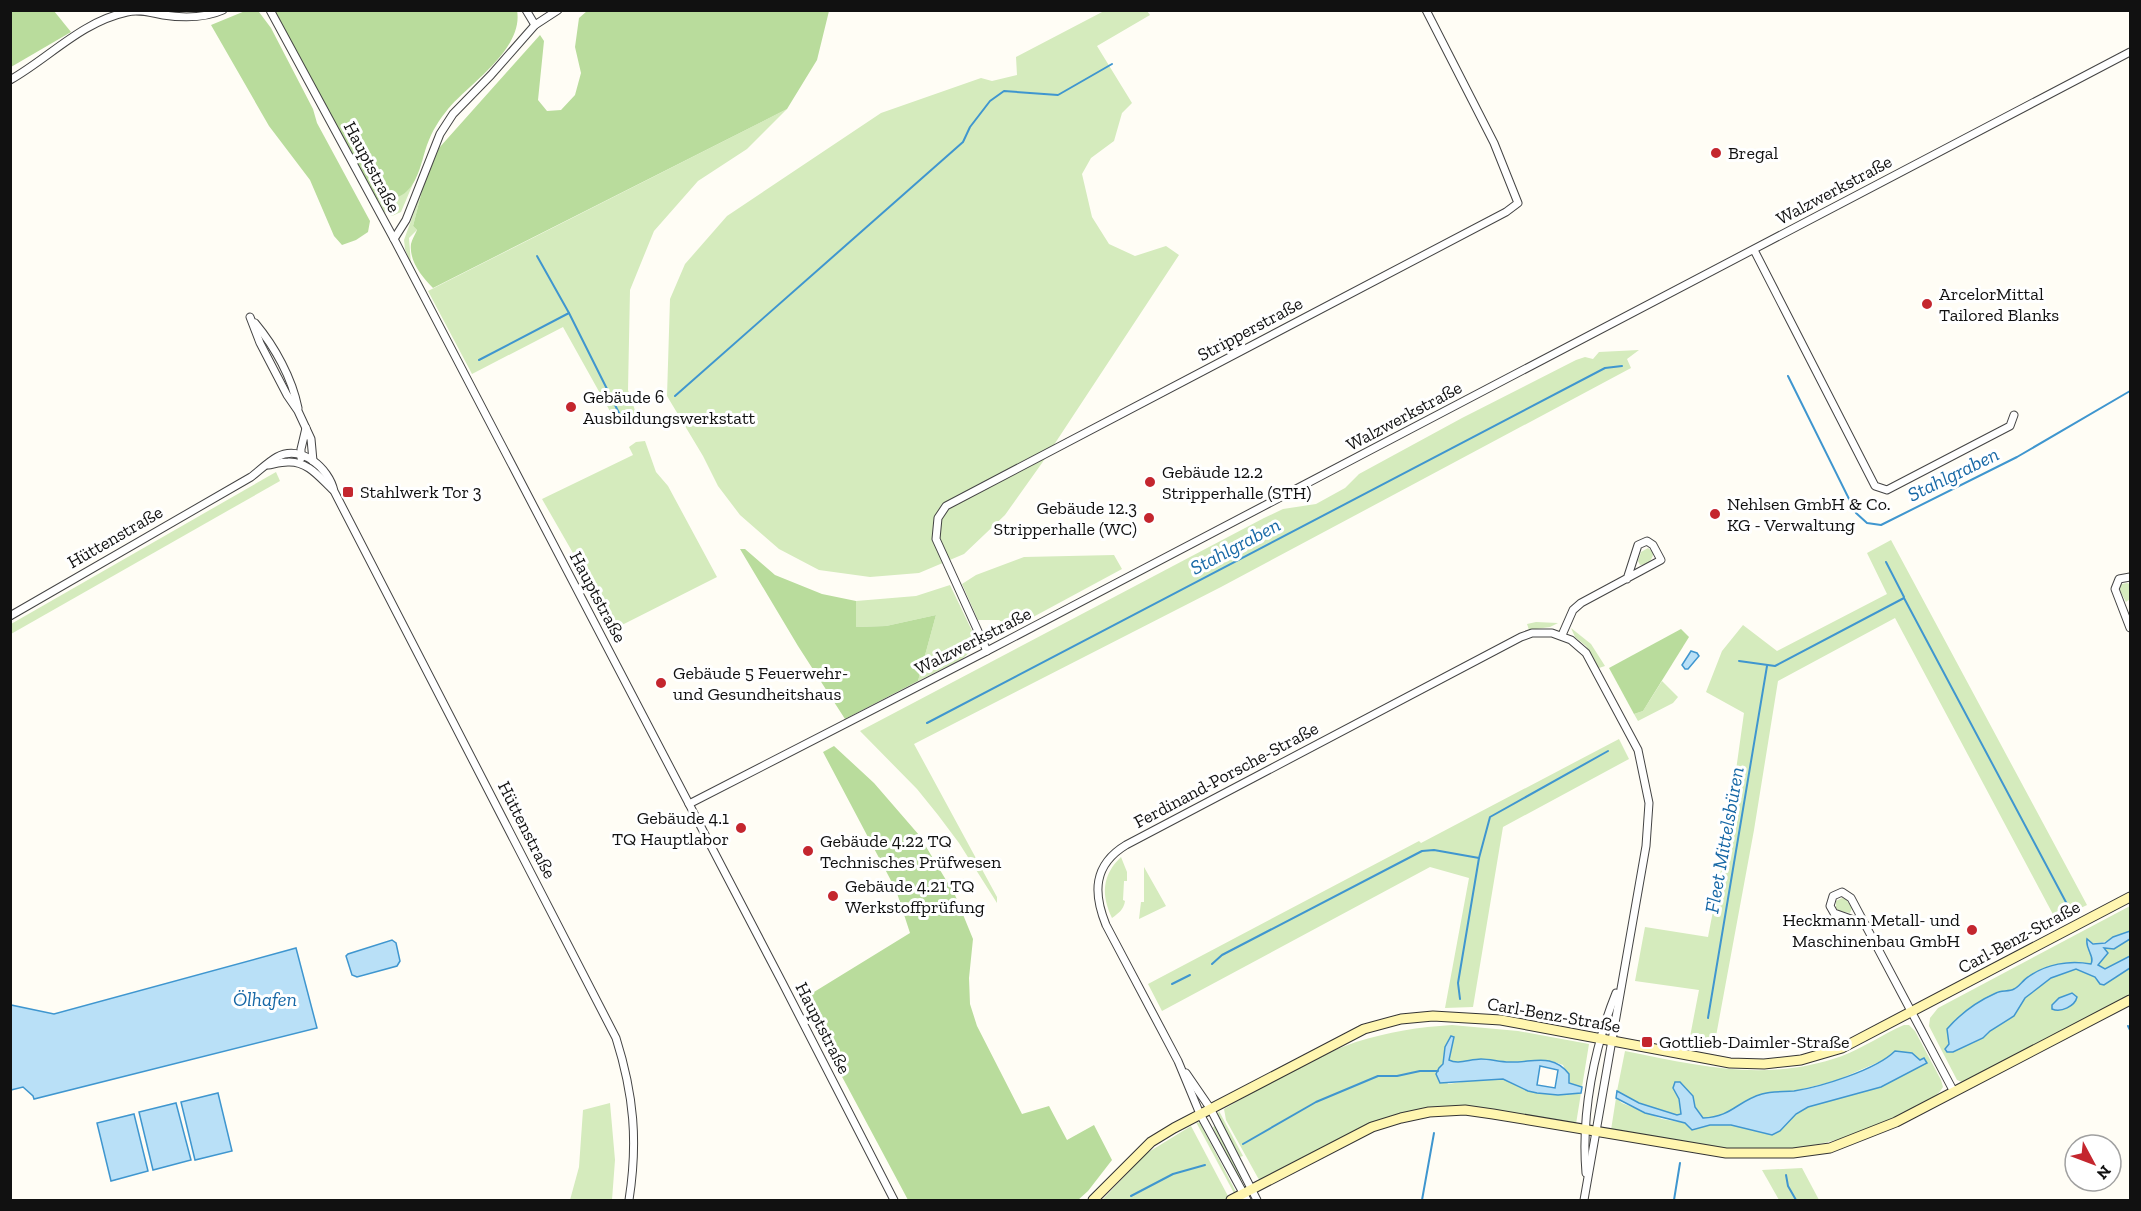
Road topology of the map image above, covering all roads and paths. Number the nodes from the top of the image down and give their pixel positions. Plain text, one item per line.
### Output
1 (223, 10) edge
2 (270, 10) edge
3 (526, 10) edge
4 (558, 10) edge
5 (1426, 10) edge
6 (145, 11) edge
7 (535, 25) junction
8 (2130, 52) edge
9 (10, 80) edge
10 (394, 239) junction
11 (1754, 250) junction
12 (250, 317) dead end
13 (2014, 415) dead end
14 (306, 428) junction
15 (300, 456) junction
16 (313, 460) junction
17 (304, 465) junction
18 (265, 466) junction
19 (334, 491) junction
20 (2130, 578) edge
21 (1627, 579) junction
22 (2130, 610) edge
23 (10, 616) edge
24 (2126, 620) junction
25 (2130, 628) edge
26 (1562, 635) junction
27 (987, 651) junction
28 (689, 804) junction
29 (2130, 897) edge
30 (1865, 924) junction
31 (1622, 980) junction
32 (2130, 1000) edge
33 (1912, 1012) junction
34 (1600, 1037) junction
35 (1612, 1040) junction
36 (1178, 1061) junction
37 (1954, 1092) junction
38 (1210, 1108) junction
39 (1200, 1114) junction
40 (1584, 1130) junction
41 (1596, 1132) junction
42 (1587, 1184) junction
43 (1253, 1189) junction
44 (1245, 1198) edge
45 (629, 1200) edge
46 (894, 1200) edge
47 (1093, 1200) edge
48 (1231, 1200) edge
49 (1257, 1200) edge
50 (1584, 1200) edge

1 - 6 street
2 - 10 street, Hauptstraße
3 - 7 street
4 - 7 street
5 - 27 street, Stripperstraße
6 - 9 street
7 - 10 street
8 - 11 street, Walzwerkstraße
10 - 28 street, Hauptstraße
11 - 13 street
11 - 27 street, Walzwerkstraße
12 - 14 street
14 - 15 street
14 - 16 street
15 - 16 street, Hüttenstraße
15 - 17 street
15 - 18 street, Hüttenstraße
16 - 19 street, Hüttenstraße
17 - 18 street, Hüttenstraße
17 - 19 street, Hüttenstraße
18 - 23 street, Hüttenstraße
19 - 45 street, Hüttenstraße
20 - 24 street
21 - 21 street
21 - 26 street
22 - 24 street
24 - 25 street
26 - 31 street
26 - 36 street, Ferdinand-Porsche-Straße
27 - 28 street, Walzwerkstraße
28 - 46 street, Hauptstraße
29 - 33 street, Carl-Benz-Straße
30 - 30 street
30 - 33 street
31 - 34 street
31 - 35 street
32 - 37 street
33 - 35 street, Carl-Benz-Straße
33 - 37 street
34 - 35 street, Carl-Benz-Straße
34 - 38 street, Carl-Benz-Straße
34 - 40 street
35 - 41 street
36 - 38 street, Ferdinand-Porsche-Straße
36 - 39 street, Ferdinand-Porsche-Straße
37 - 41 street
38 - 39 street, Carl-Benz-Straße
38 - 43 street, Ferdinand-Porsche-Straße
39 - 44 street, Ferdinand-Porsche-Straße
39 - 47 street, Carl-Benz-Straße
40 - 41 street
40 - 42 street
40 - 43 street
41 - 42 street
42 - 50 street
43 - 44 street
43 - 49 street, Ferdinand-Porsche-Straße
44 - 48 street

